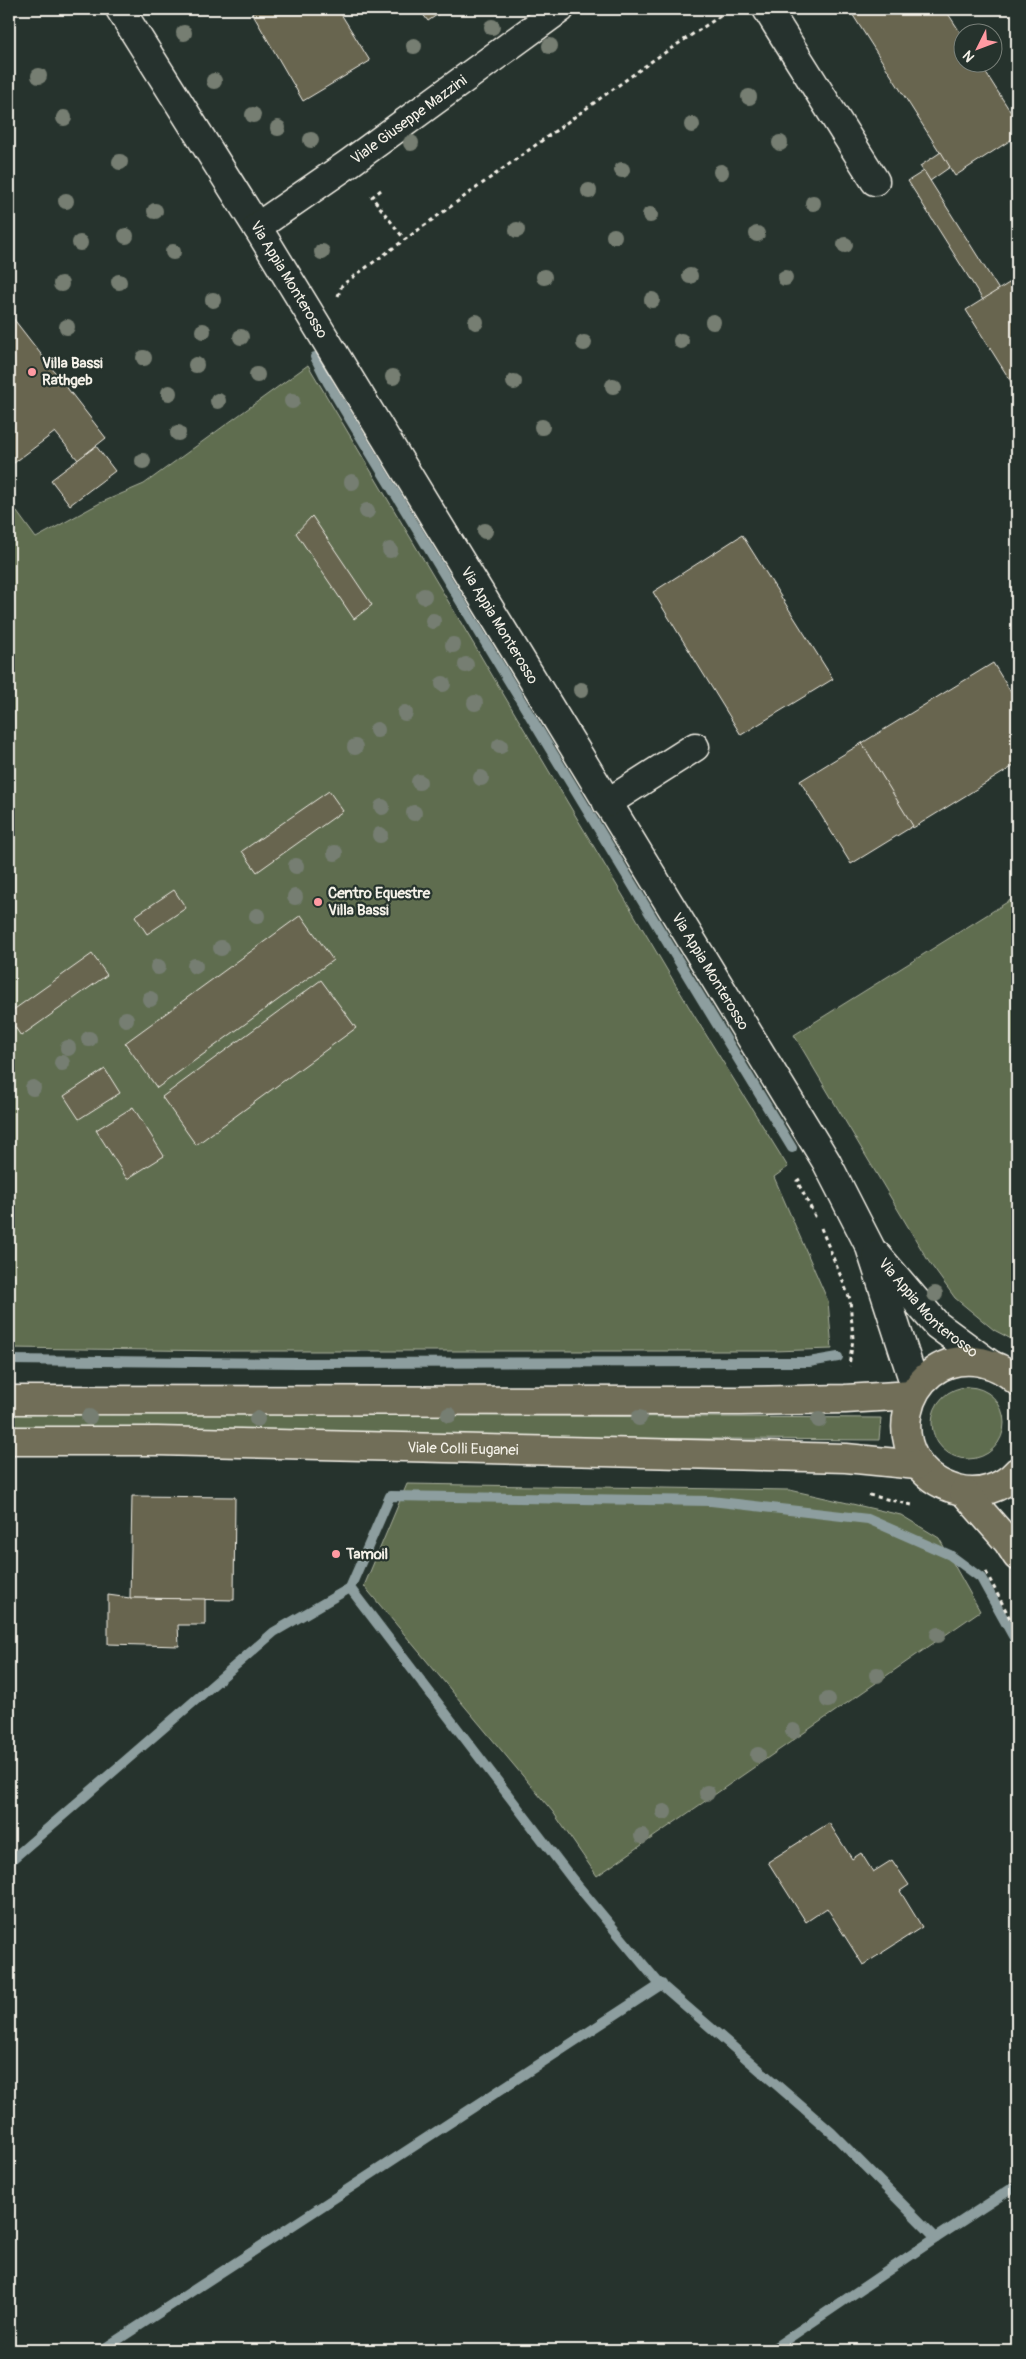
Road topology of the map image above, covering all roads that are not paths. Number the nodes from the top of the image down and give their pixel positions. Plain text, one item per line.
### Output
1 (120, 9) edge
2 (560, 9) edge
3 (767, 9) edge
4 (875, 181) dead end
5 (257, 227) junction
6 (695, 747) dead end
7 (607, 803) junction
8 (870, 1247) junction
9 (990, 1364) junction
10 (1017, 1381) edge
11 (914, 1392) junction
12 (9, 1400) edge
13 (9, 1441) edge
14 (917, 1465) junction
15 (1017, 1472) edge
16 (964, 1492) junction
17 (1017, 1556) edge

1 - 5 street, Via Appia Monterosso
2 - 5 street, Viale Giuseppe Mazzini
3 - 4 street
5 - 7 street, Via Appia Monterosso
6 - 7 street
7 - 8 street, Via Appia Monterosso
8 - 9 street, Via Appia Monterosso
8 - 11 street, Via Appia Monterosso
9 - 10 main road
9 - 11 main road
11 - 12 main road
11 - 14 main road
13 - 14 main road, Viale Colli Euganei
14 - 16 main road
15 - 16 main road
16 - 17 main road

